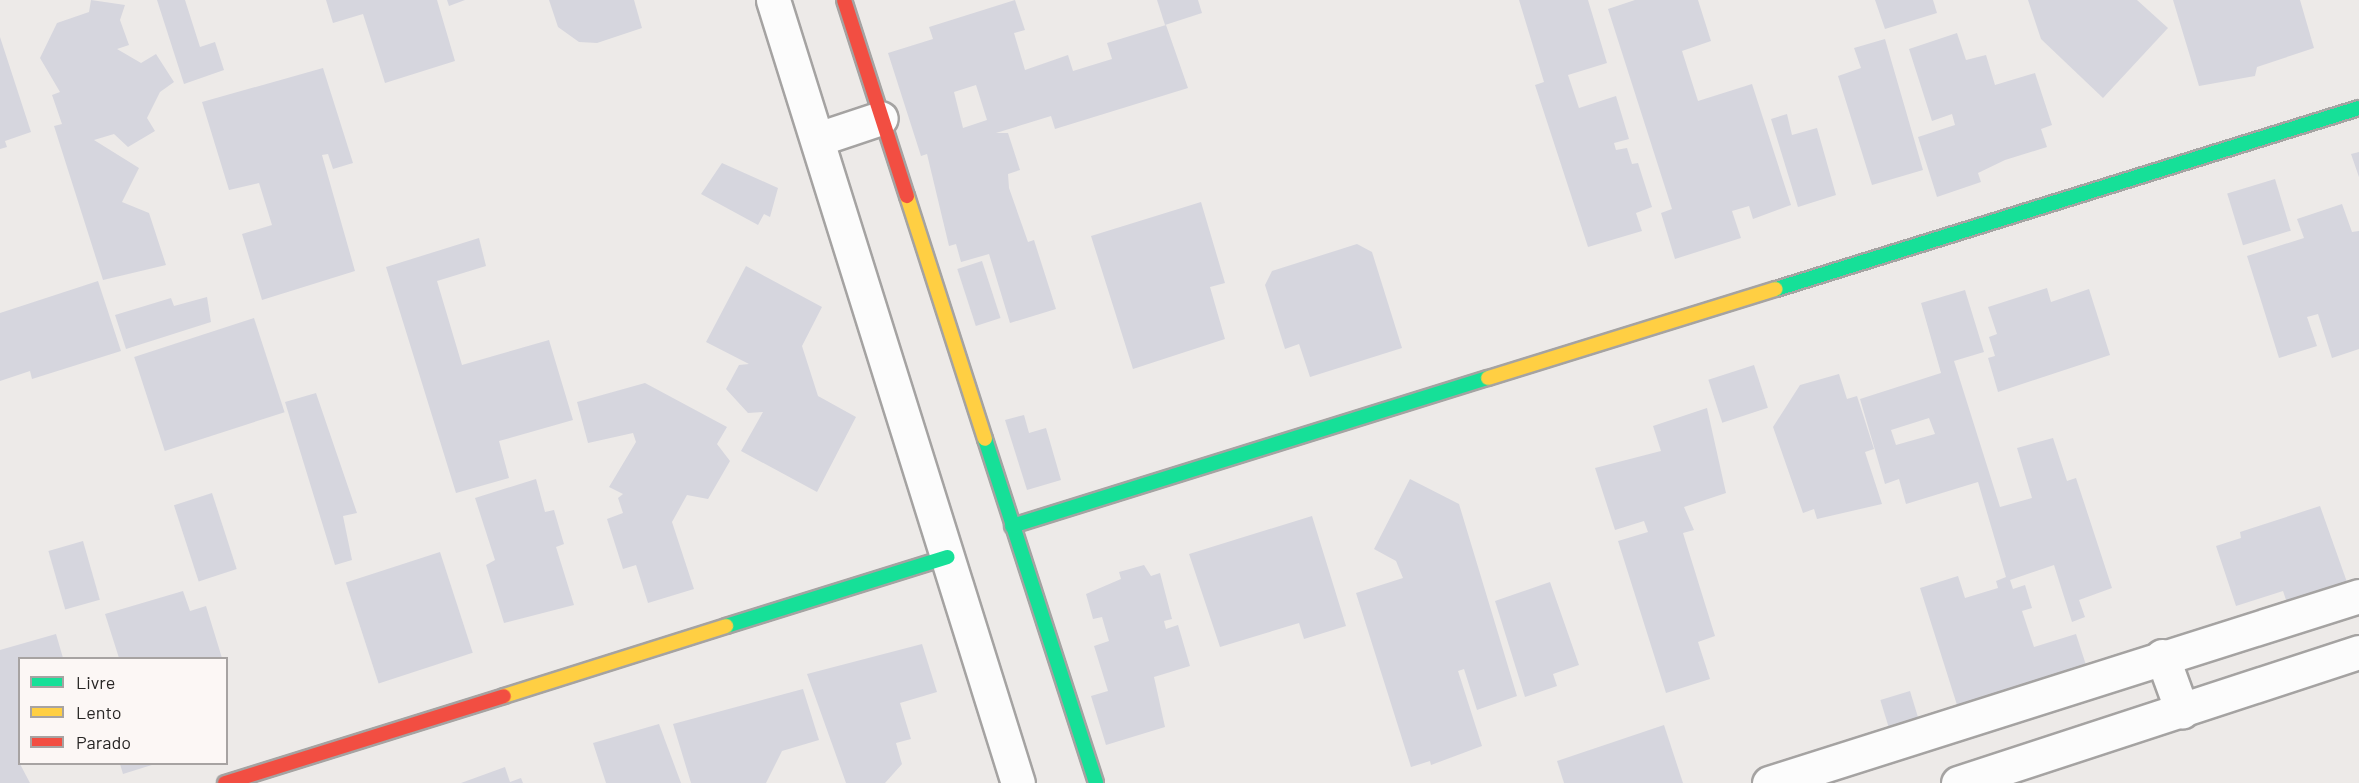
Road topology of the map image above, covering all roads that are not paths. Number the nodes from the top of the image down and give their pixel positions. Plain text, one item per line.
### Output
1 (773, 0) edge
2 (844, 0) edge
3 (2359, 108) edge
4 (881, 118) junction
5 (818, 139) junction
6 (1012, 526) junction
7 (948, 556) junction
8 (2359, 596) edge
9 (2359, 652) edge
10 (2162, 656) junction
11 (2182, 711) junction
12 (225, 783) edge
13 (1018, 783) edge
14 (1096, 783) edge
15 (1769, 783) edge
16 (1958, 783) edge

1 - 5 street
2 - 4 street
3 - 6 street
4 - 5 street
4 - 6 street
5 - 7 street
6 - 14 street
7 - 12 street
7 - 13 street
8 - 10 street
9 - 11 street
10 - 11 street
10 - 15 street
11 - 16 street

